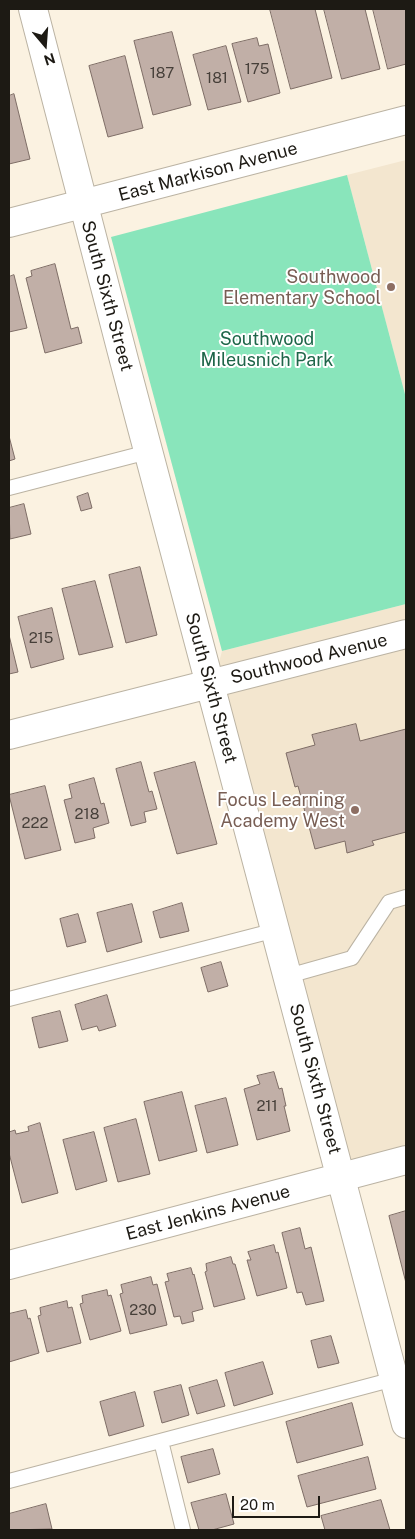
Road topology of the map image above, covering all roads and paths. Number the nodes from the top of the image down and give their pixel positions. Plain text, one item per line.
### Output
1 (33, 9) edge
2 (406, 120) edge
3 (83, 204) junction
4 (9, 223) edge
5 (148, 452) junction
6 (9, 488) edge
7 (406, 634) edge
8 (210, 684) junction
9 (9, 736) edge
10 (406, 897) edge
11 (276, 930) junction
12 (288, 976) junction
13 (9, 999) edge
14 (406, 1160) edge
15 (341, 1178) junction
16 (9, 1265) edge
17 (400, 1378) edge
18 (406, 1424) edge
19 (161, 1441) junction
20 (9, 1481) edge
21 (183, 1530) edge

1 - 3 street, South Sixth Street
2 - 3 street, East Markison Avenue
3 - 4 street, East Markison Avenue
3 - 5 street, South Sixth Street
5 - 6 lane
5 - 8 street, South Sixth Street
7 - 8 street, Southwood Avenue
8 - 9 street, Southwood Avenue
8 - 11 street, South Sixth Street
10 - 12 lane
11 - 12 street, South Sixth Street
11 - 13 lane
12 - 15 street, South Sixth Street
14 - 15 street, East Jenkins Avenue
15 - 16 street, East Jenkins Avenue
15 - 17 street, South Sixth Street
17 - 18 street, South Sixth Street
17 - 19 lane
19 - 20 lane
19 - 21 lane

